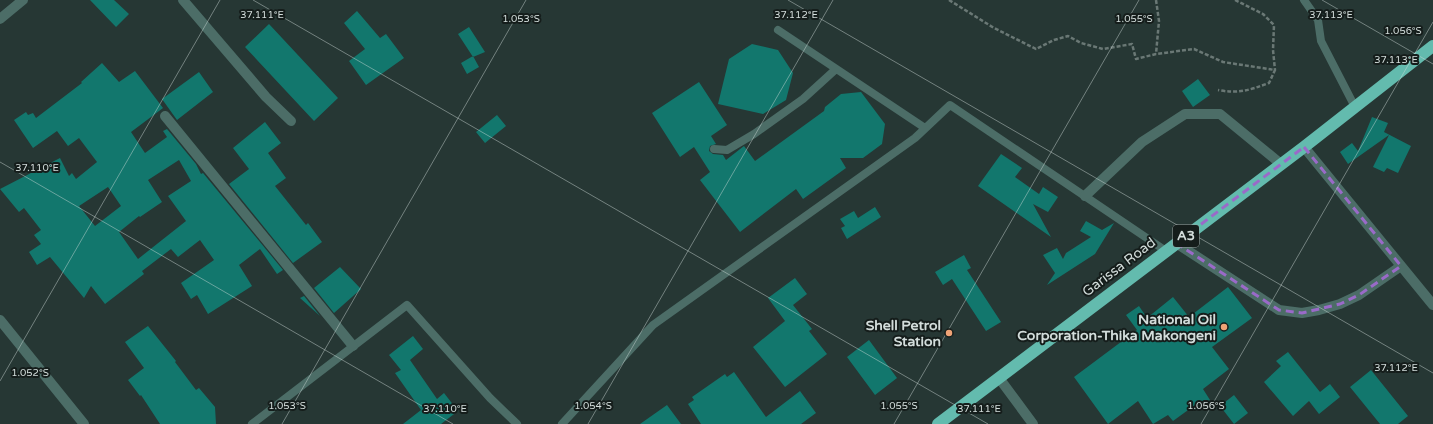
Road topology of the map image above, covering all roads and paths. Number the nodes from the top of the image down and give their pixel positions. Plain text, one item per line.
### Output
1 (23, 0) edge
2 (182, 0) edge
3 (949, 0) edge
4 (1156, 0) edge
5 (1235, 0) edge
6 (1304, 0) edge
7 (0, 19) edge
8 (778, 30) dead end
9 (1433, 46) edge
10 (1156, 54) junction
11 (836, 69) junction
12 (1275, 70) junction
13 (1218, 90) dead end
14 (1355, 107) junction
15 (165, 116) dead end
16 (291, 121) dead end
17 (925, 128) junction
18 (1304, 147) junction
19 (714, 149) dead end
20 (1281, 164) junction
21 (1085, 196) junction
22 (1171, 247) junction
23 (1401, 266) junction
24 (1433, 305) edge
25 (0, 320) edge
26 (353, 346) junction
27 (999, 378) junction
28 (84, 424) edge
29 (252, 424) edge
30 (517, 424) edge
31 (562, 424) edge
32 (938, 424) edge
33 (1033, 424) edge

1 - 7 street
2 - 16 street
3 - 10 path
4 - 10 path
5 - 12 path
6 - 14 lane
8 - 11 lane
9 - 14 highway, Garissa Road / A3
10 - 12 path
11 - 17 lane
11 - 19 lane
12 - 13 path
14 - 18 highway, Garissa Road / A3
15 - 26 street
17 - 21 lane
17 - 31 lane
18 - 20 highway, Garissa Road / A3
18 - 23 street
20 - 21 street
20 - 22 highway, Garissa Road / A3
21 - 22 lane
22 - 23 street
22 - 27 highway, Garissa Road / A3
23 - 24 street
25 - 28 street
26 - 29 lane
26 - 30 lane
27 - 32 highway, Garissa Road / A3
27 - 33 street

